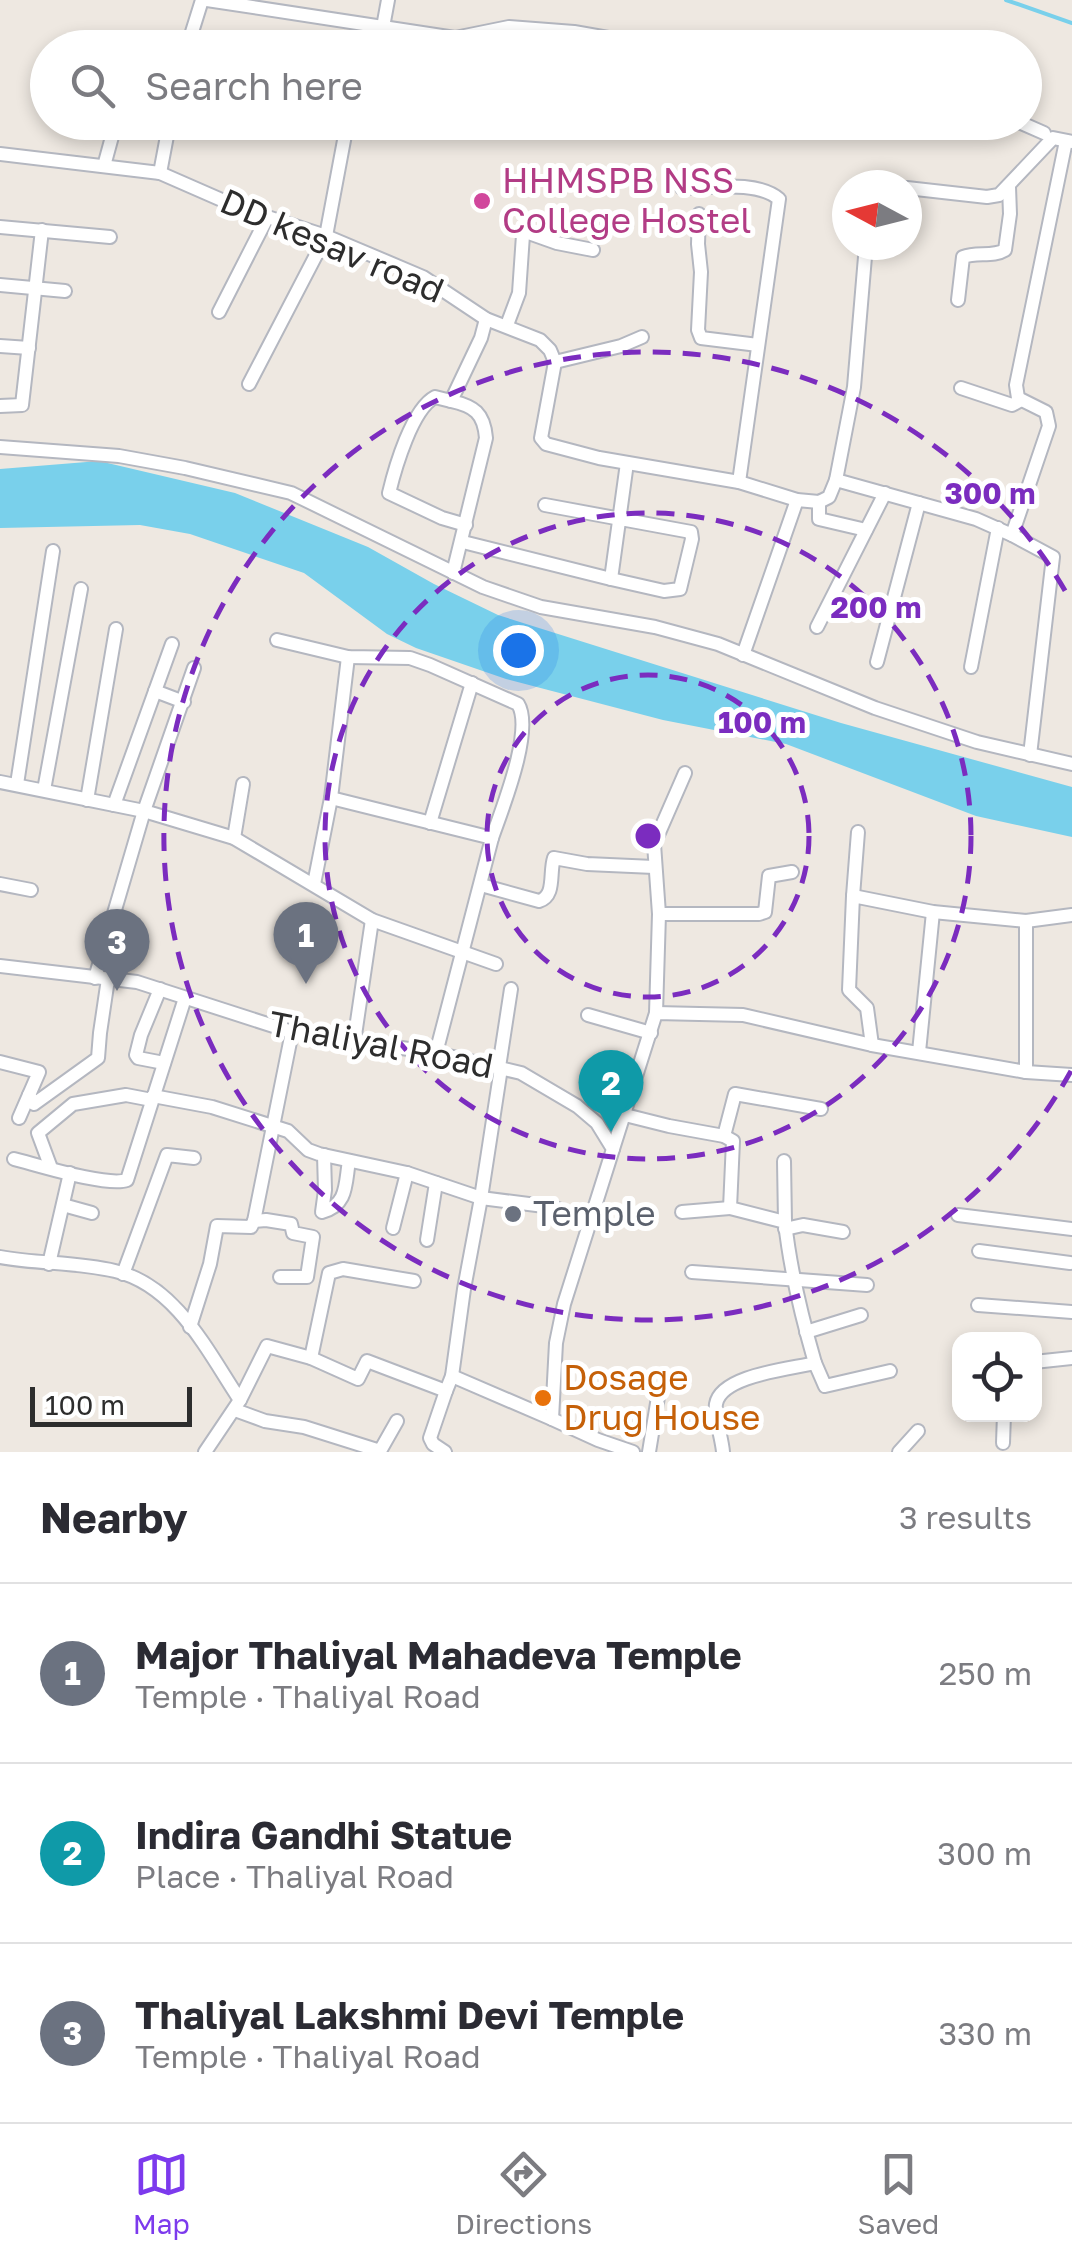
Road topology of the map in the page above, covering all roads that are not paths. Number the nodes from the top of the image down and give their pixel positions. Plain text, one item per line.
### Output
1 (205, 0) edge
2 (388, 0) edge
3 (383, 27) junction
4 (194, 30) edge
5 (396, 30) edge
6 (499, 30) edge
7 (548, 30) edge
8 (111, 140) edge
9 (166, 140) edge
10 (344, 140) edge
11 (1069, 142) edge
12 (0, 154) edge
13 (104, 166) junction
14 (160, 173) junction
15 (1009, 187) junction
16 (682, 188) dead end
17 (922, 190) edge
18 (699, 214) dead end
19 (268, 218) junction
20 (0, 227) edge
21 (42, 230) junction
22 (326, 236) junction
23 (110, 237) dead end
24 (593, 250) dead end
25 (865, 260) edge
26 (0, 285) edge
27 (36, 287) junction
28 (65, 291) dead end
29 (958, 300) dead end
30 (220, 312) dead end
31 (486, 319) junction
32 (507, 325) junction
33 (642, 336) dead end
34 (758, 345) junction
35 (0, 346) edge
36 (29, 348) junction
37 (554, 362) junction
38 (249, 384) dead end
39 (962, 388) dead end
40 (451, 400) junction
41 (1022, 400) junction
42 (0, 406) edge
43 (0, 447) edge
44 (627, 464) junction
45 (836, 480) junction
46 (740, 482) junction
47 (884, 493) junction
48 (797, 500) junction
49 (818, 502) junction
50 (919, 503) junction
51 (544, 504) dead end
52 (620, 518) junction
53 (466, 525) junction
54 (998, 528) junction
55 (866, 530) junction
56 (1012, 535) junction
57 (463, 542) junction
58 (53, 550) dead end
59 (454, 573) junction
60 (611, 579) junction
61 (81, 588) dead end
62 (817, 627) dead end
63 (116, 628) dead end
64 (277, 640) dead end
65 (172, 644) dead end
66 (742, 655) junction
67 (348, 658) junction
68 (877, 662) dead end
69 (971, 667) dead end
70 (194, 668) dead end
71 (472, 683) junction
72 (155, 691) junction
73 (184, 702) junction
74 (1030, 755) junction
75 (1072, 764) edge
76 (685, 773) dead end
77 (0, 782) edge
78 (16, 784) junction
79 (243, 784) dead end
80 (44, 790) junction
81 (330, 798) junction
82 (87, 800) junction
83 (114, 805) junction
84 (144, 812) junction
85 (430, 823) junction
86 (858, 832) dead end
87 (234, 838) junction
88 (492, 838) junction
89 (654, 867) junction
90 (792, 872) dead end
91 (0, 884) edge
92 (314, 884) junction
93 (481, 885) junction
94 (31, 890) dead end
95 (853, 896) junction
96 (933, 912) junction
97 (659, 914) junction
98 (1072, 915) edge
99 (372, 920) junction
100 (1026, 921) junction
101 (463, 953) junction
102 (496, 964) dead end
103 (0, 966) edge
104 (102, 978) junction
105 (512, 989) dead end
106 (160, 990) junction
107 (185, 998) junction
108 (656, 1012) junction
109 (588, 1014) dead end
110 (292, 1032) junction
111 (651, 1033) junction
112 (354, 1042) junction
113 (872, 1044) junction
114 (436, 1052) junction
115 (920, 1052) junction
116 (0, 1062) edge
117 (164, 1063) junction
118 (500, 1068) junction
119 (1026, 1072) junction
120 (1072, 1076) edge
121 (29, 1095) junction
122 (152, 1098) junction
123 (820, 1108) dead end
124 (626, 1115) junction
125 (19, 1118) dead end
126 (274, 1126) junction
127 (724, 1136) junction
128 (613, 1149) junction
129 (324, 1155) junction
130 (194, 1158) dead end
131 (14, 1159) dead end
132 (350, 1160) junction
133 (784, 1161) dead end
134 (51, 1168) junction
135 (70, 1173) junction
136 (407, 1173) junction
137 (436, 1182) junction
138 (481, 1198) junction
139 (62, 1204) junction
140 (730, 1208) junction
141 (682, 1212) dead end
142 (92, 1213) dead end
143 (958, 1215) dead end
144 (591, 1220) junction
145 (254, 1221) junction
146 (785, 1225) junction
147 (393, 1228) dead end
148 (1072, 1229) edge
149 (843, 1232) dead end
150 (428, 1240) dead end
151 (1072, 1248) edge
152 (979, 1251) dead end
153 (0, 1257) edge
154 (50, 1264) junction
155 (1071, 1265) edge
156 (692, 1272) dead end
157 (122, 1274) junction
158 (280, 1277) dead end
159 (307, 1277) junction
160 (796, 1278) junction
161 (326, 1280) junction
162 (414, 1281) dead end
163 (867, 1285) dead end
164 (978, 1305) dead end
165 (1072, 1312) edge
166 (861, 1315) dead end
167 (190, 1327) junction
168 (806, 1332) junction
169 (311, 1358) junction
170 (1072, 1358) edge
171 (1042, 1361) edge
172 (815, 1363) junction
173 (890, 1371) dead end
174 (452, 1376) junction
175 (446, 1391) junction
176 (658, 1397) dead end
177 (238, 1405) junction
178 (552, 1419) junction
179 (396, 1421) dead end
180 (1004, 1422) edge
181 (918, 1431) dead end
182 (1003, 1443) dead end
183 (596, 1446) edge
184 (205, 1452) edge
185 (446, 1452) edge
186 (633, 1452) edge
187 (649, 1452) edge
188 (723, 1452) edge
189 (899, 1452) edge

1 - 3 street
1 - 4 street
2 - 3 street
3 - 5 street
6 - 7 street
8 - 13 street
9 - 14 street
10 - 22 street
11 - 15 street
11 - 41 street
12 - 13 street, DD kesav road
13 - 14 street, DD kesav road
14 - 19 street, DD kesav road
15 - 17 street
15 - 29 street
16 - 34 street
18 - 34 street
19 - 22 street, DD kesav road
19 - 30 street
20 - 21 street
21 - 23 street
21 - 27 street
22 - 31 street, DD kesav road
22 - 38 street
24 - 32 street
25 - 45 street
26 - 27 street
27 - 28 street
27 - 36 street
31 - 32 street
31 - 40 street, DD kesav road
32 - 37 street
33 - 37 street
34 - 46 street
35 - 36 street
36 - 42 street
37 - 44 street
39 - 41 street
40 - 53 street
40 - 53 street
41 - 56 street
43 - 59 street
44 - 46 street
44 - 52 street
45 - 47 street
45 - 49 street
46 - 48 street
47 - 50 street
47 - 55 street
48 - 49 street
48 - 66 street
49 - 55 street
50 - 54 street
50 - 68 street
51 - 52 street
52 - 60 street
52 - 60 street
53 - 57 street
54 - 56 street
54 - 69 street
55 - 62 street
56 - 74 street
57 - 59 street
57 - 60 street
58 - 78 street
59 - 66 street
61 - 80 street
63 - 82 street
64 - 67 street
65 - 72 street
66 - 74 street
67 - 71 street
67 - 81 street
70 - 73 street
71 - 85 street
71 - 88 street
72 - 73 street
72 - 83 street
73 - 84 street
74 - 75 street
76 - 89 street
77 - 78 street
78 - 80 street
79 - 87 street
80 - 82 street
81 - 85 street
81 - 92 street
82 - 83 street
83 - 84 street
84 - 87 street
84 - 104 street
85 - 88 street
86 - 95 street
87 - 92 street
88 - 93 street
89 - 93 street
89 - 97 street
90 - 97 street
91 - 94 street
92 - 99 street
93 - 101 street
95 - 96 street
95 - 113 street
96 - 100 street
96 - 115 street
97 - 108 street
98 - 100 street
99 - 101 street
99 - 112 street
100 - 119 street
101 - 102 street
101 - 114 street
103 - 104 street, Thaliyal Road
104 - 106 street, Thaliyal Road
104 - 121 street
105 - 118 street
106 - 107 street, Thaliyal Road
106 - 117 street
107 - 110 street, Thaliyal Road
107 - 117 street
108 - 111 street
108 - 113 street
109 - 111 street
110 - 112 street, Thaliyal Road
110 - 126 street
111 - 124 street
112 - 114 street, Thaliyal Road
113 - 115 street
114 - 118 street, Thaliyal Road
115 - 119 street
116 - 121 street
117 - 122 street
118 - 128 street, Thaliyal Road
118 - 138 street
119 - 120 street
121 - 125 street
122 - 126 street
122 - 134 street
122 - 135 street
123 - 127 street
124 - 127 street
124 - 128 street
126 - 129 street
126 - 145 street
127 - 140 street
128 - 144 street
129 - 132 street
129 - 132 street
130 - 157 street
131 - 134 street
132 - 136 street
133 - 146 street
134 - 135 street
135 - 139 street
136 - 137 street
136 - 147 street
137 - 138 street
137 - 150 street
138 - 144 street
138 - 174 street
139 - 142 street
139 - 154 street
140 - 141 street
140 - 146 street
143 - 148 street
144 - 178 street
145 - 159 street
145 - 167 street
146 - 149 street
146 - 160 street
151 - 155 street
152 - 155 street
153 - 154 street
154 - 157 street
156 - 160 street
157 - 167 street
158 - 159 street
159 - 161 street
160 - 163 street
160 - 168 street
161 - 162 street
161 - 169 street
164 - 165 street
166 - 168 street
167 - 177 street
168 - 172 street
169 - 175 street
169 - 177 street
170 - 171 street
172 - 173 street
172 - 188 street
174 - 175 street
174 - 178 street
175 - 185 street
176 - 187 street
177 - 179 street
177 - 184 street
178 - 183 street
180 - 182 street
181 - 189 street
183 - 186 street

